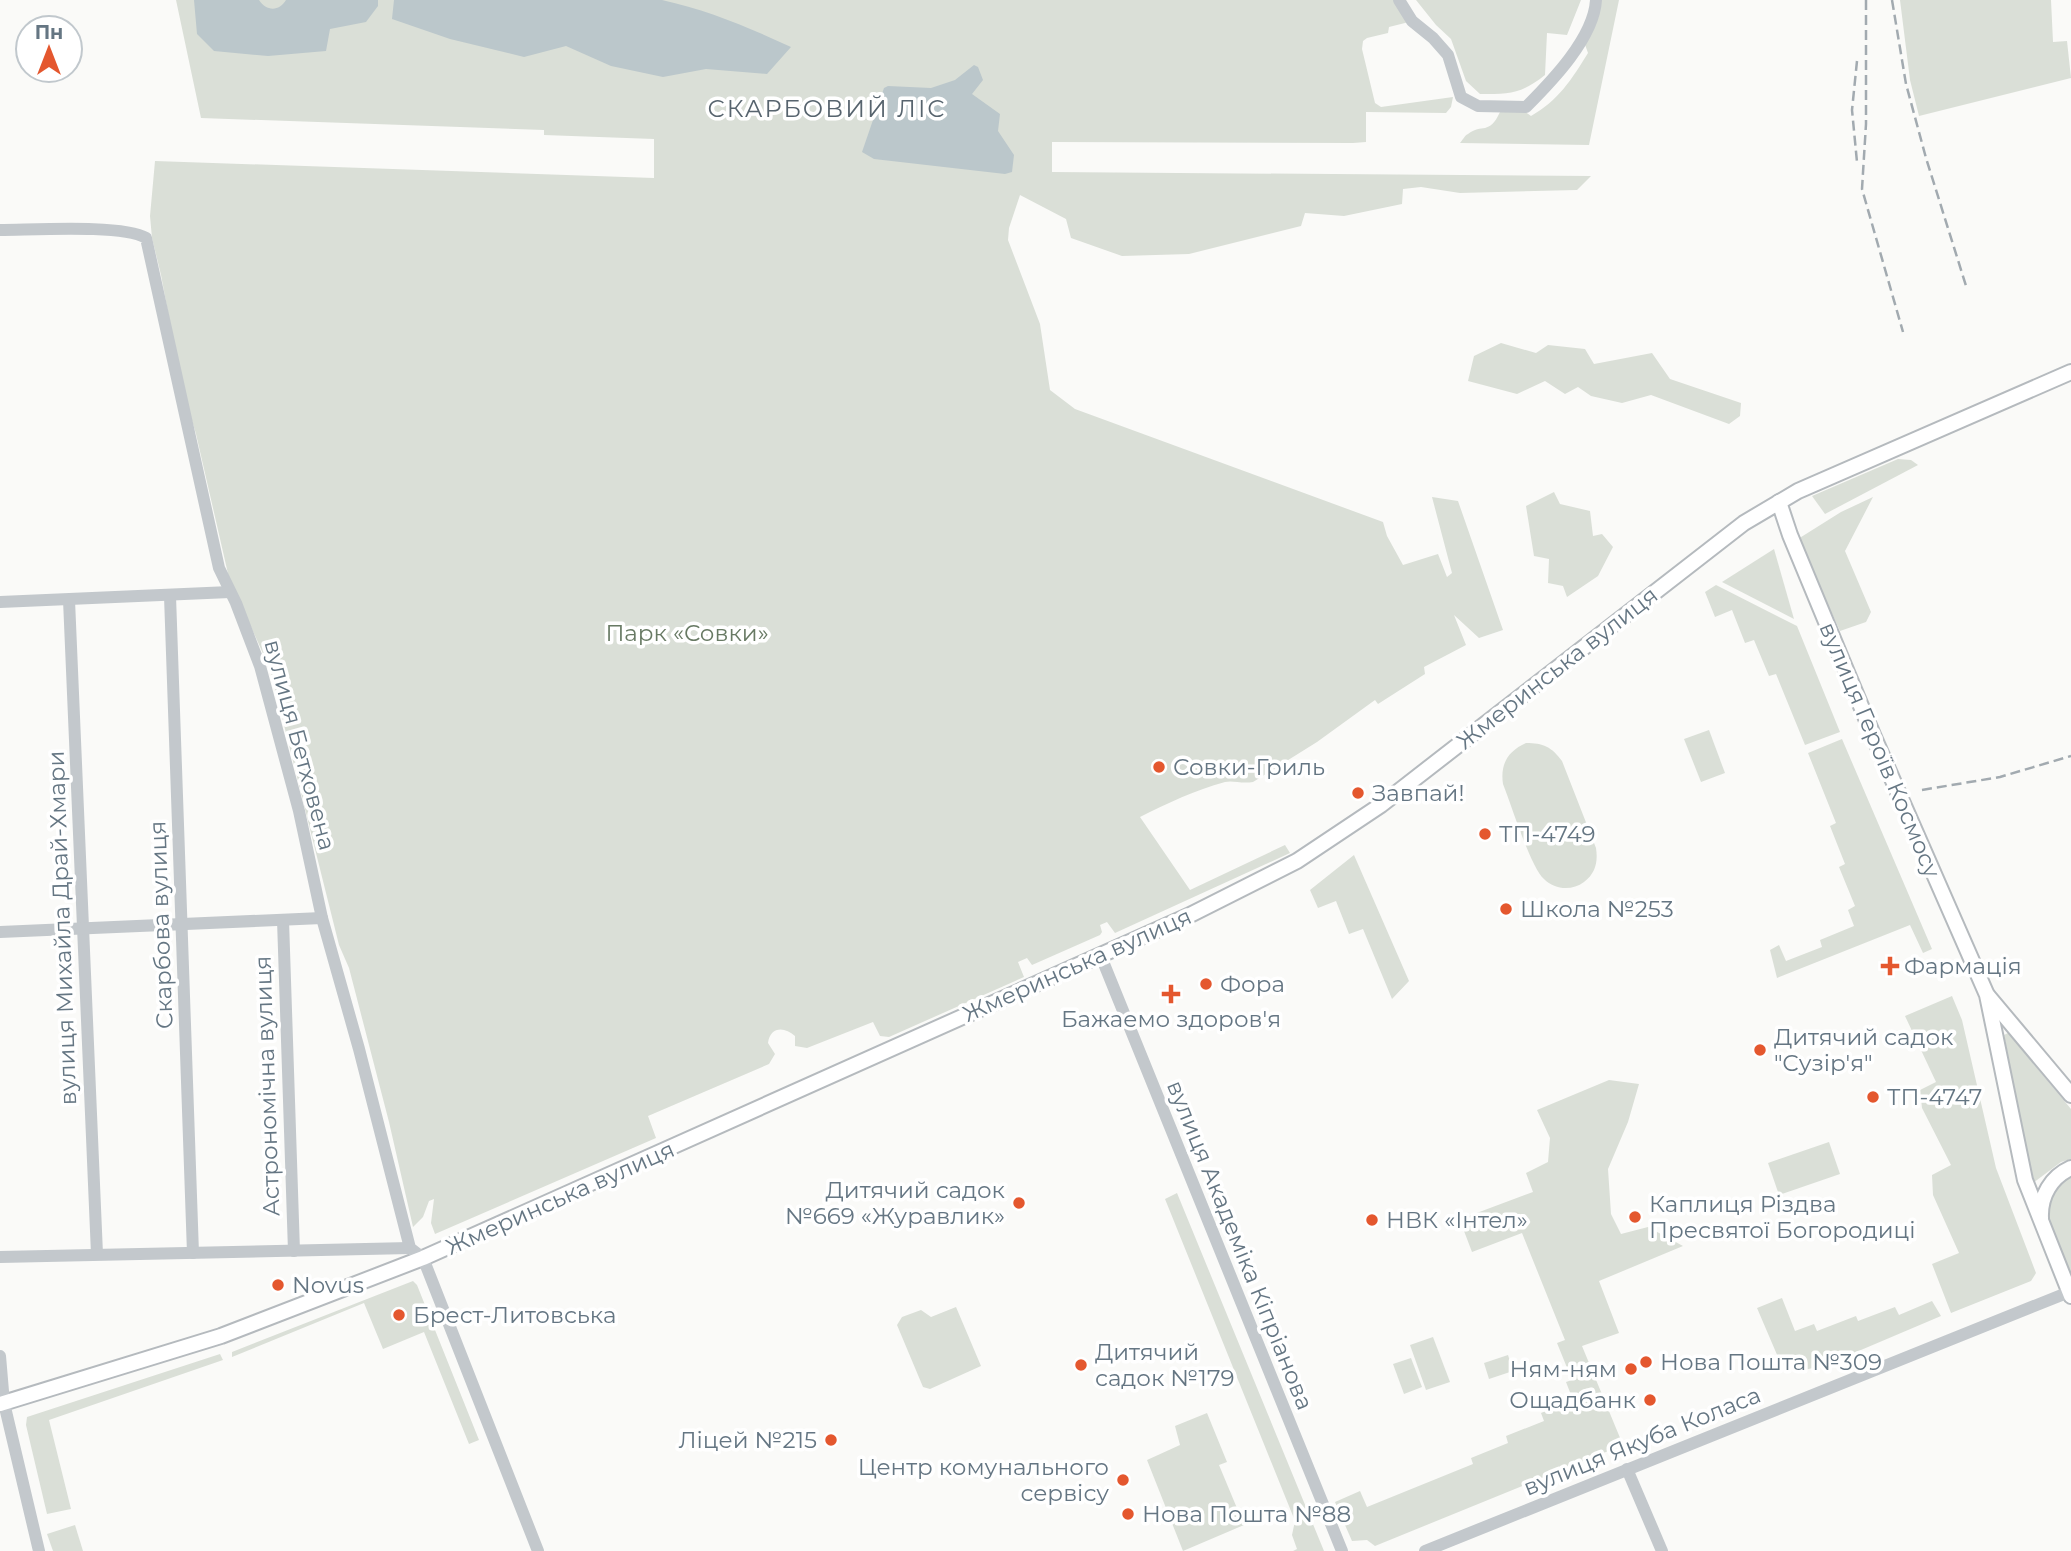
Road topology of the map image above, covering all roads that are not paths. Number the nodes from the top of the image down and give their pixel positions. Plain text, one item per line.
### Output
1 (1399, 0) edge
2 (1596, 0) edge
3 (0, 230) edge
4 (2071, 372) edge
5 (1779, 502) junction
6 (230, 592) junction
7 (170, 596) junction
8 (69, 600) junction
9 (0, 602) edge
10 (322, 918) junction
11 (283, 920) junction
12 (183, 924) junction
13 (83, 928) junction
14 (0, 932) edge
15 (1100, 954) junction
16 (1987, 995) junction
17 (2071, 1095) edge
18 (2071, 1168) edge
19 (2041, 1223) junction
20 (410, 1248) junction
21 (294, 1251) junction
22 (194, 1253) junction
23 (97, 1254) junction
24 (0, 1257) edge
25 (423, 1258) junction
26 (2070, 1294) edge
27 (0, 1356) edge
28 (2, 1403) edge
29 (1627, 1469) junction
30 (1453, 1546) edge
31 (39, 1551) edge
32 (538, 1551) edge
33 (1342, 1551) edge
34 (1425, 1551) edge
35 (1662, 1551) edge

1 - 2 street
3 - 6 street, вулиця Бетховена
4 - 5 main road, Жмеринська вулиця
5 - 15 main road, Жмеринська вулиця
5 - 16 main road, вулиця Героїв Космосу
6 - 7 street
6 - 10 street, вулиця Бетховена
7 - 8 street
7 - 12 street, Скарбова вулиця
8 - 9 street
8 - 13 street, вулиця Михайла Драй-Хмари
10 - 11 street
10 - 20 street, вулиця Бетховена
11 - 12 street
11 - 21 street, Астрономічна вулиця
12 - 13 street
12 - 22 street, Скарбова вулиця
13 - 14 street
13 - 23 street, вулиця Михайла Драй-Хмари
15 - 25 main road, Жмеринська вулиця
15 - 33 street, вулиця Академіка Кіпріанова
16 - 17 main road, вулиця Героїв Космосу
16 - 19 main road, вулиця Героїв Космосу
18 - 19 main road
19 - 26 main road, вулиця Героїв Космосу
20 - 21 street
20 - 25 street
21 - 22 street
22 - 23 street
23 - 24 street
25 - 28 main road, Жмеринська вулиця
25 - 32 street
26 - 29 street, вулиця Якуба Коласа
27 - 28 street
28 - 31 street
29 - 30 street, вулиця Якуба Коласа
29 - 35 street
30 - 34 street, вулиця Якуба Коласа

